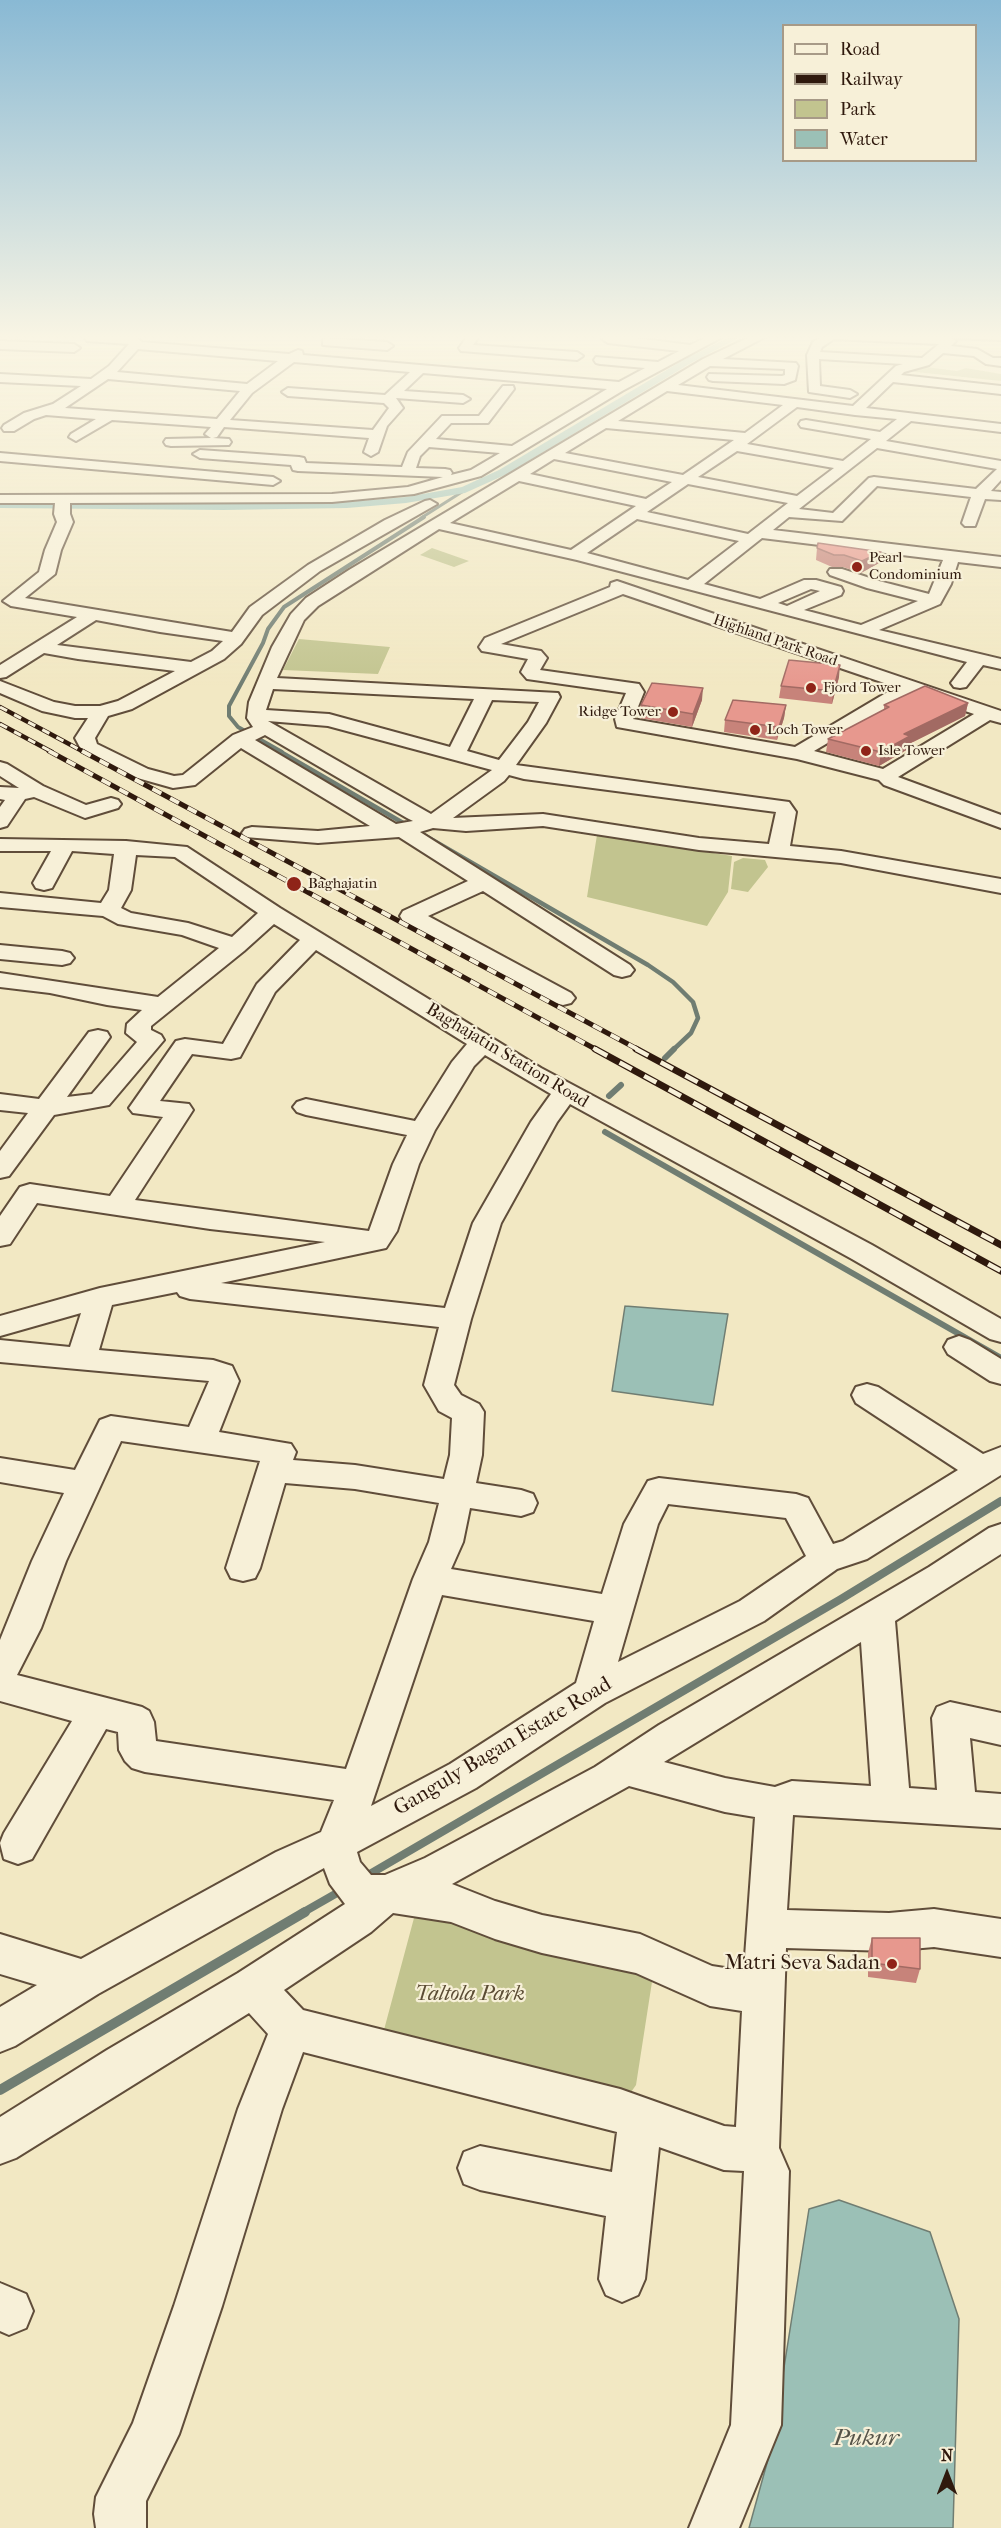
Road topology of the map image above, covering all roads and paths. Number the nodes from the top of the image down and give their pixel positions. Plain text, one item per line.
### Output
1 (38, 452) edge
2 (200, 452) edge
3 (235, 452) edge
4 (379, 452) edge
5 (417, 452) edge
6 (502, 452) edge
7 (558, 452) edge
8 (726, 452) edge
9 (768, 452) edge
10 (864, 452) edge
11 (923, 452) joint
12 (553, 455) junction
13 (0, 457) edge
14 (26, 460) junction
15 (538, 464) junction
16 (1001, 465) edge
17 (846, 466) junction
18 (363, 469) junction
19 (902, 470) dead end
20 (408, 471) junction
21 (186, 472) junction
22 (1001, 472) edge
23 (471, 474) junction
24 (517, 476) junction
25 (684, 479) junction
26 (289, 482) dead end
27 (317, 484) dead end
28 (353, 485) junction
29 (664, 493) junction
30 (979, 494) junction
31 (1001, 496) edge
32 (166, 498) junction
33 (688, 498) dead end
34 (0, 499) edge
35 (421, 499) junction
36 (801, 501) junction
37 (649, 504) junction
38 (62, 506) junction
39 (454, 510) junction
40 (758, 511) dead end
41 (376, 512) dead end
42 (0, 513) edge
43 (315, 513) dead end
44 (337, 513) dead end
45 (227, 514) dead end
46 (634, 514) junction
47 (784, 514) junction
48 (837, 518) junction
49 (970, 523) dead end
50 (436, 524) junction
51 (824, 533) dead end
52 (755, 536) junction
53 (574, 555) junction
54 (952, 556) junction
55 (1001, 562) edge
56 (836, 572) dead end
57 (692, 585) junction
58 (6, 600) edge
59 (934, 600) junction
60 (762, 604) junction
61 (788, 611) junction
62 (93, 614) junction
63 (864, 630) junction
64 (236, 638) junction
65 (42, 648) junction
66 (978, 660) junction
67 (1001, 664) edge
68 (193, 669) junction
69 (0, 673) edge
70 (266, 683) junction
71 (960, 683) dead end
72 (0, 686) edge
73 (909, 687) junction
74 (486, 694) junction
75 (995, 715) edge
76 (97, 719) junction
77 (261, 725) junction
78 (240, 739) junction
79 (798, 753) junction
80 (455, 755) junction
81 (0, 768) edge
82 (504, 769) junction
83 (886, 777) junction
84 (18, 793) edge
85 (111, 804) dead end
86 (0, 822) edge
87 (1001, 822) edge
88 (412, 828) junction
89 (252, 833) dead end
90 (0, 845) edge
91 (65, 845) junction
92 (126, 847) junction
93 (778, 852) junction
94 (998, 880) edge
95 (484, 882) junction
96 (44, 883) dead end
97 (0, 900) edge
98 (108, 910) junction
99 (272, 913) junction
100 (314, 939) junction
101 (236, 946) junction
102 (0, 952) edge
103 (62, 958) dead end
104 (622, 970) dead end
105 (0, 980) edge
106 (563, 998) dead end
107 (163, 1005) junction
108 (98, 1037) dead end
109 (152, 1040) junction
110 (481, 1044) junction
111 (185, 1047) junction
112 (565, 1092) junction
113 (100, 1100) junction
114 (0, 1102) edge
115 (306, 1107) dead end
116 (46, 1108) junction
117 (142, 1108) junction
118 (422, 1130) junction
119 (0, 1170) edge
120 (0, 1183) edge
121 (30, 1193) junction
122 (117, 1207) junction
123 (0, 1237) edge
124 (376, 1241) junction
125 (163, 1286) junction
126 (99, 1298) junction
127 (456, 1319) junction
128 (0, 1326) edge
129 (1001, 1332) edge
130 (959, 1347) dead end
131 (0, 1351) edge
132 (81, 1360) junction
133 (1001, 1373) edge
134 (867, 1395) dead end
135 (198, 1441) junction
136 (992, 1464) edge
137 (0, 1470) edge
138 (273, 1470) junction
139 (84, 1484) junction
140 (456, 1492) junction
141 (521, 1503) dead end
142 (1001, 1538) edge
143 (825, 1560) junction
144 (243, 1568) dead end
145 (429, 1580) junction
146 (614, 1610) junction
147 (877, 1615) junction
148 (0, 1674) edge
149 (0, 1686) edge
150 (592, 1692) junction
151 (97, 1712) junction
152 (1001, 1729) edge
153 (624, 1768) junction
154 (358, 1787) junction
155 (775, 1804) junction
156 (891, 1804) junction
157 (957, 1808) junction
158 (1001, 1811) edge
159 (18, 1846) dead end
160 (357, 1876) junction
161 (766, 1928) junction
162 (1001, 1938) edge
163 (0, 1954) edge
164 (83, 1980) junction
165 (254, 1987) junction
166 (764, 1995) junction
167 (291, 2028) junction
168 (0, 2031) edge
169 (640, 2119) junction
170 (0, 2142) edge
171 (757, 2150) junction
172 (480, 2168) dead end
173 (631, 2198) junction
174 (622, 2278) dead end
175 (121, 2528) edge
176 (714, 2528) edge

1 - 14 street
2 - 21 street
3 - 18 street
4 - 18 street
5 - 20 street
6 - 23 street
7 - 12 street
8 - 25 street
9 - 17 street
10 - 17 street
11 - 16 street
11 - 19 street
12 - 15 street
12 - 25 street
13 - 14 street
14 - 21 street
15 - 24 street
15 - 29 street
17 - 36 street
18 - 20 street
18 - 28 street
20 - 23 street
21 - 26 street
21 - 32 street
22 - 30 street
23 - 35 street
24 - 37 street
24 - 39 street
25 - 29 street
25 - 36 street
27 - 28 street
28 - 35 street
29 - 33 street
29 - 37 street
30 - 31 street
30 - 48 street
30 - 49 street
32 - 35 street
32 - 38 street
34 - 38 street
35 - 39 street
35 - 41 street
35 - 64 street
36 - 47 street
37 - 46 street
38 - 42 street
38 - 45 street
38 - 58 street
39 - 50 street
40 - 47 street
43 - 44 street
46 - 52 street
46 - 53 street
47 - 48 street
47 - 52 street
48 - 51 street
50 - 53 street
50 - 70 street
52 - 54 street
52 - 57 street
53 - 57 street
54 - 55 street
54 - 59 street
56 - 59 street
57 - 60 street
58 - 62 street
59 - 63 street
60 - 61 street
60 - 61 street
61 - 63 street
62 - 64 street
62 - 65 street
63 - 66 street
64 - 68 street
65 - 68 street
65 - 69 street
66 - 67 street
66 - 71 street
68 - 76 street
70 - 74 street
70 - 77 street
72 - 76 street
73 - 75 street, Highland Park Road
73 - 79 street
73 - 79 street, Highland Park Road
74 - 80 street
74 - 82 street
75 - 83 street
76 - 78 street
77 - 78 street
77 - 80 street
77 - 88 street
78 - 88 street
79 - 83 street
80 - 82 street
81 - 84 street
82 - 88 street
82 - 93 street
83 - 87 street
84 - 85 street
84 - 86 street
88 - 89 street
88 - 93 street
88 - 95 street
90 - 91 street, Baghajatin Station Road
91 - 92 street, Baghajatin Station Road
91 - 96 street
92 - 98 street
92 - 99 street, Baghajatin Station Road
93 - 94 street
95 - 104 street
95 - 106 street
97 - 98 street
98 - 101 street
99 - 100 street, Baghajatin Station Road
99 - 101 street
100 - 110 street, Baghajatin Station Road
100 - 111 street
101 - 107 street
102 - 103 street
105 - 107 street
107 - 109 street
108 - 116 street
109 - 111 street
109 - 113 street
110 - 112 street, Baghajatin Station Road
110 - 118 street
111 - 117 street
112 - 127 street
112 - 129 street, Baghajatin Station Road
113 - 116 street
113 - 117 street
114 - 116 street
115 - 118 street
116 - 119 street
117 - 122 street
118 - 124 street
120 - 121 street
121 - 122 street
121 - 123 street
122 - 124 street
124 - 125 street
125 - 126 street
125 - 127 street
126 - 128 street
126 - 132 street
127 - 140 street
130 - 133 street
131 - 132 street
132 - 135 street
134 - 136 street
135 - 138 street
135 - 139 street
136 - 143 street, Ganguly Bagan Estate Road
137 - 139 street
138 - 140 street
138 - 144 street
139 - 148 street
140 - 141 street
140 - 145 street
142 - 147 street
143 - 146 street
143 - 150 street, Ganguly Bagan Estate Road
145 - 146 street
145 - 154 street
146 - 150 street
147 - 153 street
147 - 156 street
149 - 151 street
150 - 160 street, Ganguly Bagan Estate Road
151 - 154 street
151 - 159 street
152 - 157 street
153 - 155 street
153 - 160 street
154 - 160 street
155 - 156 street
155 - 161 street
156 - 157 street
157 - 158 street
160 - 164 street, Ganguly Bagan Estate Road
160 - 165 street
160 - 166 street
161 - 162 street
161 - 166 street
163 - 164 street
164 - 168 street, Ganguly Bagan Estate Road
165 - 167 street
165 - 170 street
166 - 171 street
167 - 169 street
167 - 175 street
169 - 171 street
169 - 173 street
171 - 176 street
172 - 173 street
173 - 174 street

